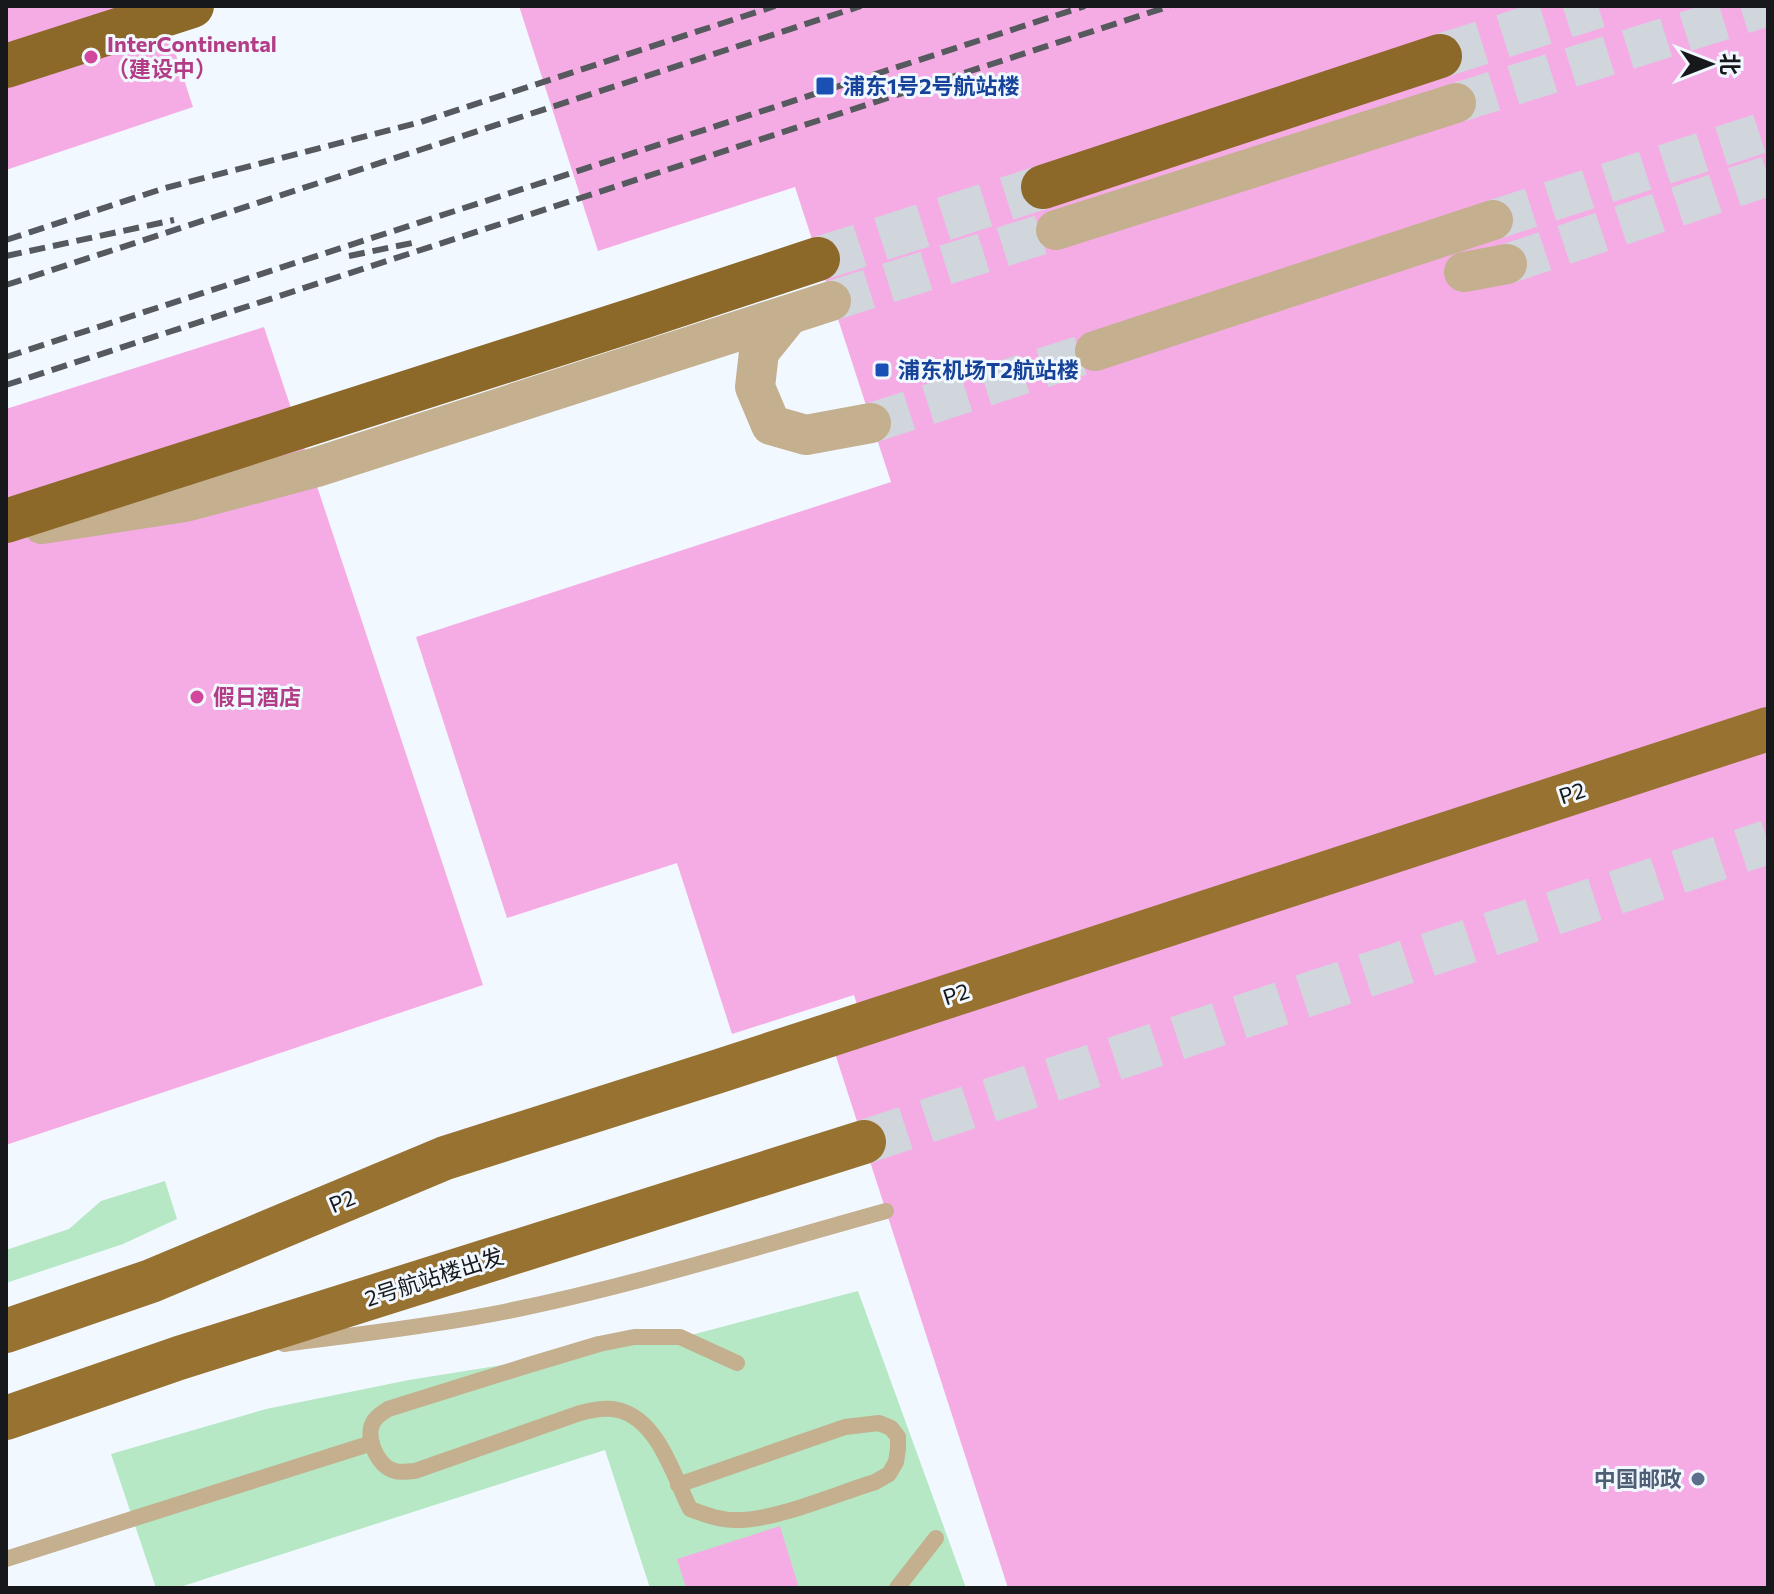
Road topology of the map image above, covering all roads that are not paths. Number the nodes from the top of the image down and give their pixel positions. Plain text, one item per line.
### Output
1 (192, 6) edge
2 (1440, 56) tunnel mouth
3 (6, 66) edge
4 (1456, 103) tunnel mouth
5 (1043, 187) tunnel mouth
6 (1493, 220) tunnel mouth
7 (1056, 230) tunnel mouth
8 (818, 259) tunnel mouth
9 (1507, 264) tunnel mouth
10 (1464, 272) dead end
11 (831, 301) tunnel mouth
12 (788, 316) junction
13 (1095, 351) tunnel mouth
14 (871, 423) tunnel mouth
15 (6, 521) edge
16 (6, 530) edge
17 (1768, 729) edge
18 (864, 1142) tunnel mouth
19 (886, 1211) dead end
20 (6, 1331) edge
21 (179, 1358) junction
22 (737, 1363) dead end
23 (6, 1418) edge
24 (372, 1443) junction
25 (678, 1485) junction
26 (936, 1538) dead end
27 (6, 1559) edge
28 (897, 1588) edge

1 - 3 highway
2 - 5 highway
4 - 7 street
6 - 13 street
8 - 15 highway
9 - 10 street
11 - 12 street
12 - 14 street
12 - 16 street
17 - 20 main road, P2
18 - 21 main road, 2号航站楼出发
19 - 21 lane
21 - 23 main road, 2号航站楼出发
22 - 24 lane
24 - 25 lane
24 - 27 lane
25 - 25 lane
26 - 28 lane

